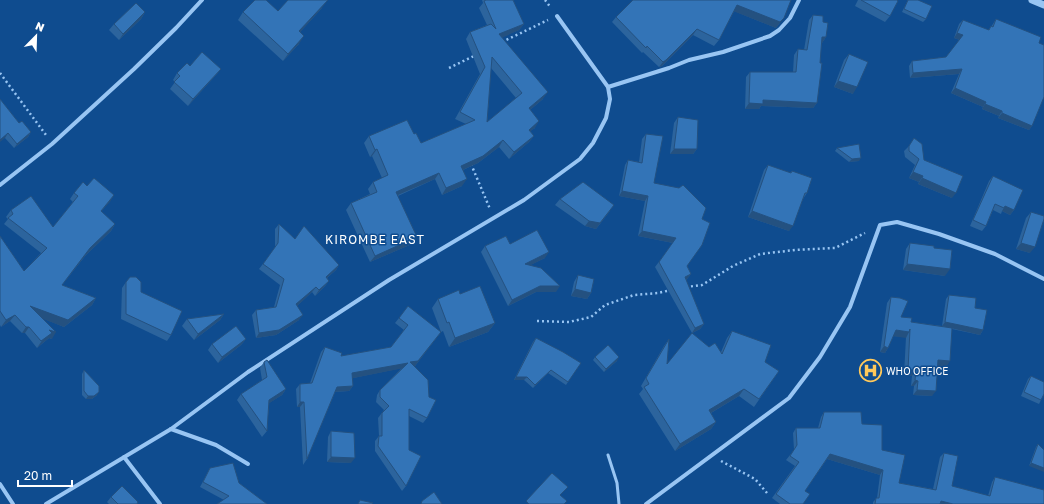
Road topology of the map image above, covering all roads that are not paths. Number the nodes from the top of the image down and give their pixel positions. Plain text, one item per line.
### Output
1 (202, 0) edge
2 (798, 0) edge
3 (1032, 0) edge
4 (1044, 5) edge
5 (557, 16) road end
6 (608, 86) junction
7 (0, 185) edge
8 (1044, 279) edge
9 (171, 429) junction
10 (608, 455) dead end
11 (124, 457) junction
12 (248, 464) dead end
13 (0, 484) edge
14 (13, 504) edge
15 (46, 504) edge
16 (160, 504) edge
17 (619, 504) edge
18 (646, 504) edge

1 - 7 street
2 - 6 street
3 - 4 street
5 - 6 street
6 - 9 street
8 - 18 street
9 - 11 street
9 - 12 street
10 - 17 lane
11 - 15 street
11 - 16 street
13 - 14 street

